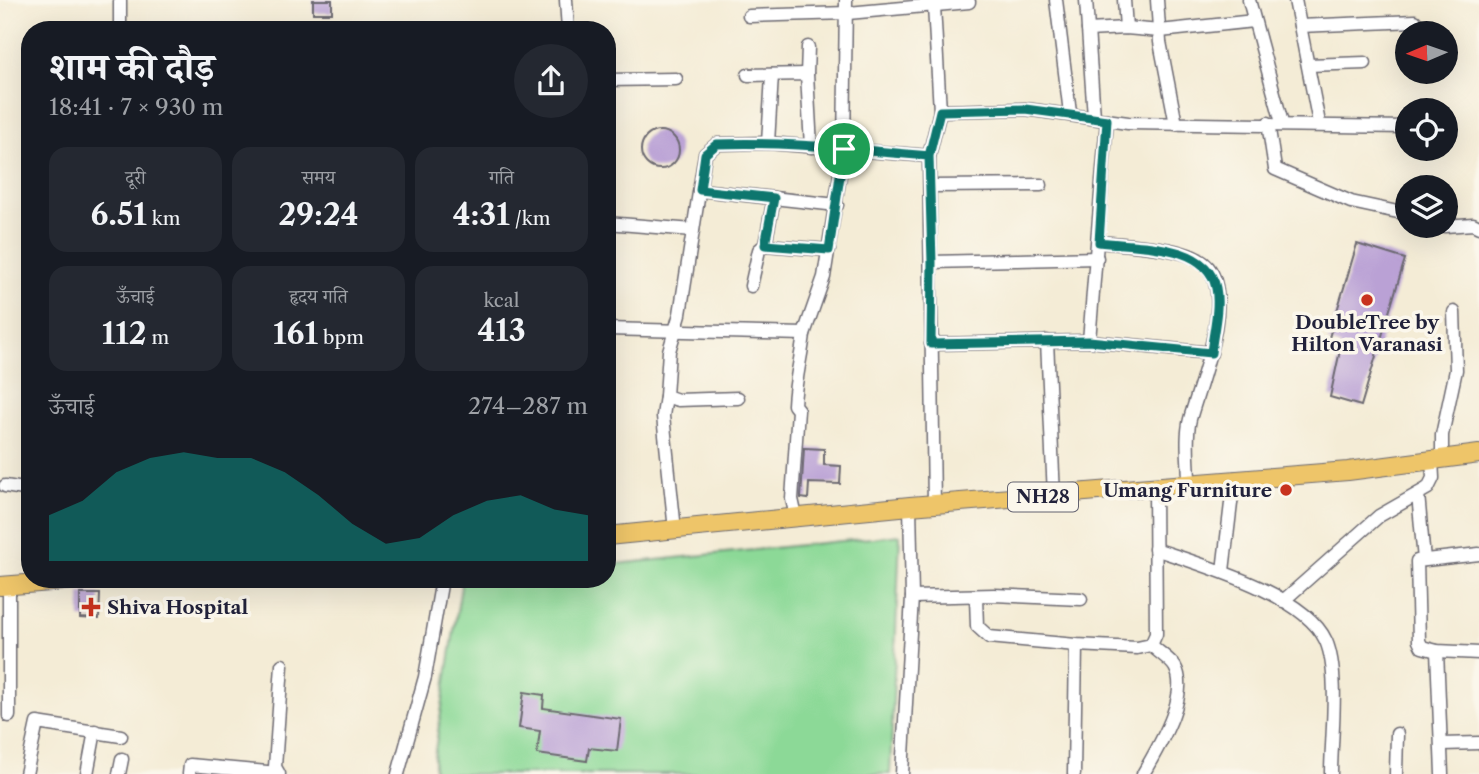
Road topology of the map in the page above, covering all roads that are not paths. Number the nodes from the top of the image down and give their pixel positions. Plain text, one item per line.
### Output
1 (120, 0) edge
2 (566, 0) edge
3 (1056, 0) edge
4 (1086, 0) edge
5 (1124, 0) edge
6 (1157, 0) edge
7 (1249, 0) edge
8 (1295, 0) edge
9 (969, 2) edge
10 (847, 6) edge
11 (934, 6) junction
12 (749, 16) dead end
13 (120, 21) edge
14 (567, 21) edge
15 (1254, 21) junction
16 (1395, 22) edge
17 (1300, 26) junction
18 (1126, 28) junction
19 (1088, 30) junction
20 (1160, 31) junction
21 (808, 47) dead end
22 (1365, 63) dead end
23 (1308, 65) junction
24 (807, 74) junction
25 (748, 75) dead end
26 (772, 75) junction
27 (676, 79) dead end
28 (616, 80) edge
29 (940, 111) junction
30 (1070, 113) junction
31 (1100, 119) junction
32 (1268, 123) junction
33 (1282, 123) junction
34 (1176, 124) junction
35 (1319, 124) junction
36 (1395, 127) edge
37 (768, 144) junction
38 (811, 147) junction
39 (844, 149) junction
40 (929, 156) junction
41 (1041, 185) dead end
42 (931, 186) junction
43 (700, 190) junction
44 (774, 198) junction
45 (836, 205) junction
46 (1395, 211) edge
47 (616, 224) edge
48 (1458, 225) edge
49 (1479, 227) edge
50 (693, 230) junction
51 (1099, 242) junction
52 (765, 245) junction
53 (829, 250) junction
54 (1097, 258) junction
55 (932, 262) junction
56 (751, 286) dead end
57 (1454, 312) dead end
58 (675, 328) junction
59 (616, 329) edge
60 (804, 334) junction
61 (1048, 341) junction
62 (1089, 341) junction
63 (931, 344) junction
64 (1211, 353) junction
65 (666, 396) junction
66 (738, 398) dead end
67 (1479, 454) edge
68 (1437, 458) junction
69 (1234, 478) junction
70 (1189, 483) junction
71 (5, 486) dead end
72 (1155, 486) junction
73 (21, 489) edge
74 (1418, 494) junction
75 (1054, 496) junction
76 (934, 505) junction
77 (910, 506) junction
78 (796, 517) junction
79 (675, 530) junction
80 (616, 535) edge
81 (1156, 549) junction
82 (1479, 554) edge
83 (1424, 560) junction
84 (1223, 571) junction
85 (4, 586) edge
86 (440, 588) edge
87 (912, 597) junction
88 (976, 598) junction
89 (1081, 599) dead end
90 (1283, 601) junction
91 (1076, 645) junction
92 (1151, 645) junction
93 (1437, 652) junction
94 (1479, 653) edge
95 (282, 665) dead end
96 (9, 716) dead end
97 (95, 732) junction
98 (1397, 734) dead end
99 (121, 736) dead end
100 (1479, 743) edge
101 (1442, 744) junction
102 (122, 759) dead end
103 (26, 774) edge
104 (88, 774) edge
105 (119, 774) edge
106 (189, 774) edge
107 (279, 774) edge
108 (398, 774) edge
109 (902, 774) edge
110 (1074, 774) edge
111 (1143, 774) edge
112 (1331, 774) edge
113 (1396, 774) edge
114 (1443, 774) edge

1 - 13 street
2 - 14 street
3 - 30 street
4 - 19 street
5 - 18 street
6 - 20 street
7 - 15 street
8 - 17 street
9 - 11 street
10 - 11 street
10 - 12 street
10 - 39 street
11 - 29 street
15 - 20 street
15 - 33 street
16 - 17 street
17 - 23 street
18 - 19 street
18 - 20 street
19 - 31 street
20 - 34 street
21 - 24 street
22 - 23 street
23 - 35 street
24 - 26 street
24 - 38 street
25 - 26 street
26 - 37 street
27 - 28 street
29 - 30 street
29 - 40 street
30 - 31 street
31 - 34 street
31 - 51 street
32 - 33 street
32 - 34 street
32 - 46 street
33 - 35 street
35 - 36 street
37 - 38 street
37 - 43 street
38 - 39 street
39 - 40 street
39 - 45 street
40 - 42 street
41 - 42 street
42 - 55 street
43 - 44 street
43 - 50 street
44 - 45 street
44 - 52 street
45 - 53 street
47 - 50 street
48 - 49 street
50 - 58 street
51 - 54 street
51 - 64 street
52 - 53 street
52 - 56 street
53 - 60 street
54 - 55 street
54 - 62 street
55 - 63 street
57 - 68 street
58 - 59 street
58 - 60 street
58 - 65 street
60 - 78 street
61 - 62 street
61 - 63 street
61 - 75 street
62 - 64 street
63 - 76 street
64 - 70 street
65 - 66 street
65 - 79 street
67 - 68 highway, NH28
68 - 69 highway, NH28
68 - 74 street
69 - 70 highway, NH28
69 - 84 street
70 - 72 highway, NH28
71 - 73 street
72 - 75 highway, NH28
72 - 81 street
74 - 83 street
74 - 90 street
75 - 76 highway, NH28
76 - 77 highway, NH28
77 - 78 highway, NH28
77 - 87 street
78 - 79 highway, NH28
79 - 80 highway, NH28
81 - 84 street
81 - 92 street
82 - 83 street
83 - 93 street
84 - 90 street
85 - 96 street
86 - 108 street
87 - 88 street
87 - 109 street
88 - 89 street
88 - 91 street
90 - 112 street
91 - 92 street
91 - 110 street
92 - 111 street
93 - 94 street
93 - 101 street
95 - 107 street
97 - 99 street
97 - 103 street
97 - 104 street
98 - 113 street
100 - 101 street
101 - 114 street
102 - 105 street
106 - 107 street

